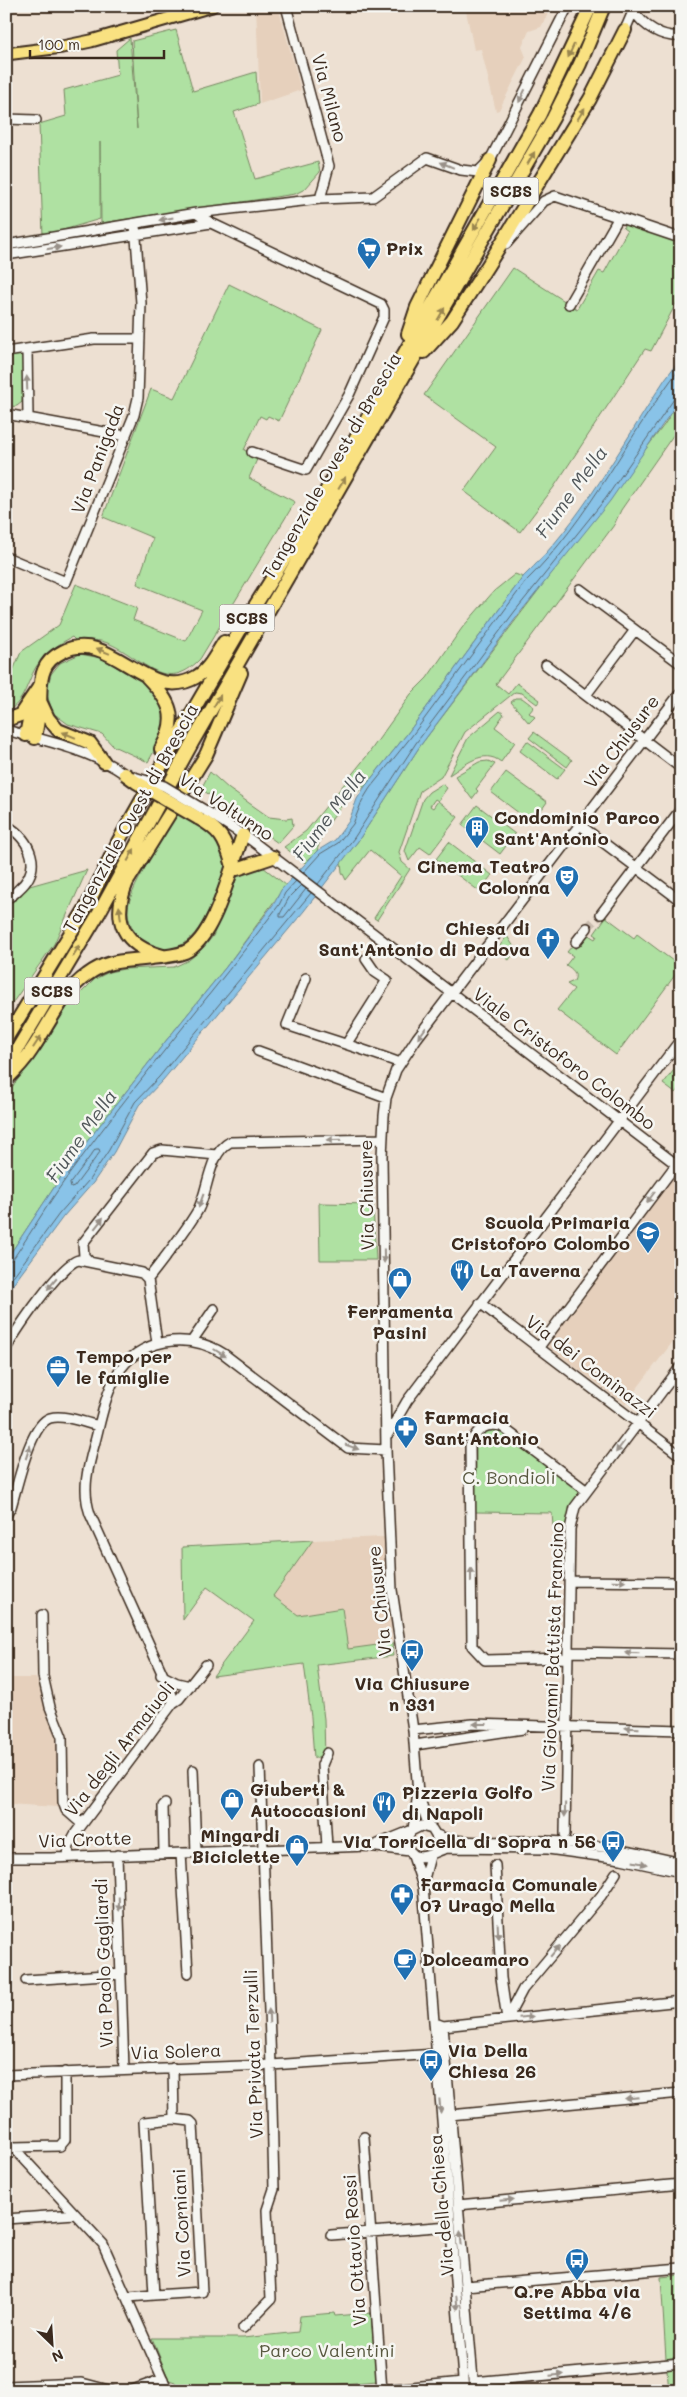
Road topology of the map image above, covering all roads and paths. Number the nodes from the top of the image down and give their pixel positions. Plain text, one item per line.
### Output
1 (212, 6) edge
2 (286, 6) edge
3 (568, 6) edge
4 (591, 6) edge
5 (604, 6) edge
6 (634, 8) edge
7 (642, 22) junction
8 (625, 30) junction
9 (681, 36) edge
10 (6, 54) edge
11 (6, 119) edge
12 (36, 120) dead end
13 (490, 160) junction
14 (320, 199) junction
15 (196, 213) junction
16 (619, 217) junction
17 (211, 224) junction
18 (135, 225) junction
19 (136, 235) junction
20 (681, 235) edge
21 (6, 245) edge
22 (6, 255) edge
23 (488, 265) junction
24 (570, 304) dead end
25 (140, 339) junction
26 (27, 349) junction
27 (6, 352) edge
28 (403, 367) junction
29 (6, 414) edge
30 (28, 417) junction
31 (126, 436) junction
32 (252, 452) dead end
33 (289, 554) junction
34 (6, 557) edge
35 (580, 589) dead end
36 (635, 630) junction
37 (252, 640) junction
38 (681, 664) edge
39 (546, 665) dead end
40 (145, 676) junction
41 (681, 692) edge
42 (586, 695) junction
43 (37, 699) junction
44 (6, 720) edge
45 (6, 730) edge
46 (30, 737) junction
47 (645, 740) junction
48 (104, 762) junction
49 (681, 768) edge
50 (125, 774) joint
51 (681, 809) edge
52 (202, 814) junction
53 (6, 825) edge
54 (580, 825) junction
55 (247, 837) junction
56 (274, 858) junction
57 (235, 866) junction
58 (636, 867) junction
59 (6, 898) edge
60 (681, 901) edge
61 (87, 906) junction
62 (601, 914) tunnel mouth
63 (587, 928) tunnel mouth
64 (576, 942) dead end
65 (163, 956) junction
66 (366, 959) dead end
67 (306, 978) dead end
68 (451, 994) junction
69 (6, 1039) edge
70 (681, 1039) edge
71 (347, 1043) junction
72 (258, 1051) dead end
73 (400, 1063) junction
74 (6, 1068) edge
75 (6, 1080) edge
76 (386, 1098) junction
77 (619, 1120) junction
78 (382, 1139) junction
79 (217, 1155) junction
80 (679, 1163) edge
81 (90, 1263) junction
82 (148, 1279) junction
83 (480, 1303) junction
84 (214, 1309) dead end
85 (192, 1341) junction
86 (157, 1343) junction
87 (539, 1347) junction
88 (6, 1349) edge
89 (681, 1366) edge
90 (407, 1400) junction
91 (387, 1414) junction
92 (638, 1423) junction
93 (99, 1426) junction
94 (386, 1439) junction
95 (386, 1450) junction
96 (681, 1456) edge
97 (587, 1491) junction
98 (6, 1514) edge
99 (570, 1581) junction
100 (681, 1582) edge
101 (42, 1615) dead end
102 (681, 1654) edge
103 (568, 1655) junction
104 (206, 1665) dead end
105 (161, 1675) junction
106 (190, 1686) junction
107 (173, 1703) junction
108 (567, 1726) junction
109 (528, 1727) junction
110 (413, 1730) junction
111 (681, 1730) edge
112 (415, 1745) junction
113 (327, 1753) dead end
114 (260, 1767) dead end
115 (193, 1770) dead end
116 (418, 1793) junction
117 (162, 1806) dead end
118 (82, 1824) junction
119 (429, 1828) junction
120 (412, 1830) junction
121 (565, 1834) dead end
122 (437, 1835) junction
123 (368, 1846) junction
124 (327, 1847) junction
125 (262, 1849) junction
126 (182, 1852) junction
127 (196, 1852) junction
128 (411, 1852) junction
129 (164, 1853) junction
130 (432, 1853) junction
131 (117, 1855) junction
132 (6, 1858) edge
133 (68, 1858) junction
134 (681, 1863) edge
135 (495, 1865) dead end
136 (681, 1872) edge
137 (616, 1873) dead end
138 (423, 1886) junction
139 (188, 1973) dead end
140 (121, 1974) junction
141 (26, 1980) dead end
142 (681, 2001) edge
143 (507, 2019) junction
144 (433, 2023) junction
145 (443, 2026) junction
146 (436, 2054) junction
147 (272, 2065) junction
148 (172, 2068) junction
149 (124, 2070) junction
150 (65, 2072) junction
151 (6, 2075) edge
152 (681, 2093) edge
153 (450, 2115) junction
154 (174, 2119) junction
155 (364, 2136) dead end
156 (10, 2146) edge
157 (681, 2184) edge
158 (458, 2205) junction
159 (76, 2214) junction
160 (6, 2218) edge
161 (450, 2226) junction
162 (369, 2232) junction
163 (331, 2235) dead end
164 (681, 2268) edge
165 (465, 2286) junction
166 (154, 2295) junction
167 (128, 2297) junction
168 (243, 2328) dead end
169 (681, 2363) edge
170 (163, 2379) junction
171 (6, 2386) edge
172 (464, 2386) edge
173 (474, 2386) edge
174 (83, 2387) edge
175 (382, 2390) edge
176 (112, 2391) edge
177 (130, 2391) edge
178 (168, 2391) edge
179 (371, 2391) edge

1 - 10 main road
2 - 14 street, Via Milano
3 -> 13 street
4 -> 28 highway, Tangenziale Ovest di Brescia / SCBS
28 -> 5 highway, Tangenziale Ovest di Brescia / SCBS
6 - 7 street
6 - 8 street
7 - 8 street
7 - 9 street
23 -> 8 highway
11 - 12 street
13 -> 14 street
13 - 28 highway
14 - 15 street
15 - 17 street
15 -> 18 street
16 - 20 street
16 - 23 street
16 - 24 street
17 - 19 street
17 - 32 street
18 - 19 street, Via Panigada
18 - 21 street
22 -> 19 street
19 - 25 street, Via Panigada
23 - 28 highway
25 - 26 street
25 - 31 street, Via Panigada
26 - 27 street
30 -> 26 street
28 - 33 highway, Tangenziale Ovest di Brescia / SCBS
37 -> 28 highway, Tangenziale Ovest di Brescia / SCBS
29 - 30 street
30 - 31 street
31 - 34 street, Via Panigada
33 - 40 highway
33 - 61 highway, Tangenziale Ovest di Brescia / SCBS
35 - 36 street
36 - 38 street
36 - 42 street
65 -> 37 highway
74 -> 37 highway, Tangenziale Ovest di Brescia / SCBS
39 - 42 street
40 -> 43 highway
40 - 61 highway
41 - 47 street, Via Chiusure
42 - 47 street
43 - 44 highway
43 - 46 highway
48 -> 43 highway
45 - 46 street
46 - 48 street
47 - 49 street
47 - 54 street, Via Chiusure
48 - 50 street
50 - 52 highway, bridge
51 - 58 street
52 - 55 street, Via Volturno
52 - 57 highway
53 - 59 street
54 - 58 street
54 - 68 street, Via Chiusure
55 - 56 street, Via Volturno
55 - 57 highway
56 - 57 highway
56 - 68 street, Via Volturno
57 - 65 highway
58 - 60 street
58 - 62 street
61 - 69 highway, Tangenziale Ovest di Brescia / SCBS
63 - 64 street
75 -> 65 highway
66 - 71 street
67 - 71 street
68 -> 73 street, Via Chiusure
68 - 77 street, Viale Cristoforo Colombo
70 - 77 street
71 - 73 street
72 - 76 street
73 - 76 street, Via Chiusure
76 - 78 street, Via Chiusure
77 - 80 street, Viale Cristoforo Colombo
77 - 83 street
78 -> 79 street
78 -> 91 street, Via Chiusure
81 -> 79 street
79 -> 82 street
80 -> 87 street
81 - 82 street
81 -> 88 street
82 - 86 street
83 - 87 street, Via dei Cominazzi
83 - 90 street
84 - 85 street
85 - 86 street
85 -> 95 street
86 - 93 street
87 - 92 street, Via dei Cominazzi
89 - 92 street, Via Giovanni Battista Francino
90 - 91 street
90 - 94 street
91 - 94 street, Via Chiusure
92 - 96 street, Via dei Cominazzi
92 -> 97 street, Via Giovanni Battista Francino
98 -> 93 street
93 - 105 street
94 - 95 street, Via Chiusure
95 - 110 street, Via Chiusure
97 - 99 street, Via Giovanni Battista Francino
103 -> 97 street
99 -> 100 street
99 - 103 street, Via Giovanni Battista Francino
101 - 118 street
102 -> 103 street
103 - 108 street, Via Giovanni Battista Francino
104 - 106 street, Via degli Armaiuoli
105 - 106 street
105 - 107 street
106 - 107 street, Via degli Armaiuoli
107 - 118 street, Via degli Armaiuoli
108 - 109 street
111 -> 108 street
108 -> 121 street, Via Giovanni Battista Francino
109 -> 110 street
109 - 112 street
110 - 112 street, Via Chiusure
112 - 116 street, Via Chiusure
113 - 124 street
114 - 125 street, Via Privata Terzulli
115 - 127 street
116 - 119 street, Via Chiusure
116 - 120 street, Via Chiusure
117 - 129 street
118 - 133 street, Via degli Armaiuoli
119 - 120 street
119 - 122 street
120 - 123 street, Via Crotte
120 - 128 street
122 - 130 street
122 - 134 street
123 - 124 street, Via Crotte
123 - 128 street, Via Crotte
124 - 125 street, Via Crotte
125 - 127 street, Via Crotte
147 -> 125 street, Via Privata Terzulli
126 - 127 street, Via Crotte
126 - 129 street, Via Crotte
126 - 139 street
128 - 130 street
128 - 138 street, Via della Chiesa
129 - 131 street, Via Crotte
130 -> 136 street
130 - 138 street, Via della Chiesa
131 - 133 street, Via Crotte
131 -> 140 street, Via Paolo Gagliardi
132 - 133 street, Via Crotte
135 -> 143 street
143 -> 137 street
138 - 144 street, Via della Chiesa
140 - 141 street
140 - 149 street, Via Paolo Gagliardi
143 -> 142 street
143 - 145 street
144 - 145 street
144 - 146 street, Via della Chiesa
145 - 153 street, Via della Chiesa
146 - 147 street, Via Solera
146 -> 161 street, Via della Chiesa
147 - 148 street, Via Solera
147 - 168 street, Via Privata Terzulli
148 - 149 street, Via Solera
148 - 154 street
149 - 150 street, Via Solera
150 - 151 street, Via Solera
150 - 156 street
152 -> 153 street
153 - 158 street, Via della Chiesa
154 - 166 street, Via Corniani
154 - 166 street, Via Corniani
155 - 162 street, Via Ottavio Rossi
156 - 159 street
158 -> 157 street
165 -> 158 street, Via della Chiesa
159 - 160 street
159 - 167 street
161 - 162 street
161 -> 172 street, Via della Chiesa
162 - 163 street
162 - 175 street, Via Ottavio Rossi
164 - 165 street
165 - 173 street, Via della Chiesa
166 - 167 street, Via Corniani
167 - 170 street
173 -> 169 street
170 - 177 street
170 - 178 street
171 - 174 street
172 - 175 street
174 - 176 street
175 - 179 street

